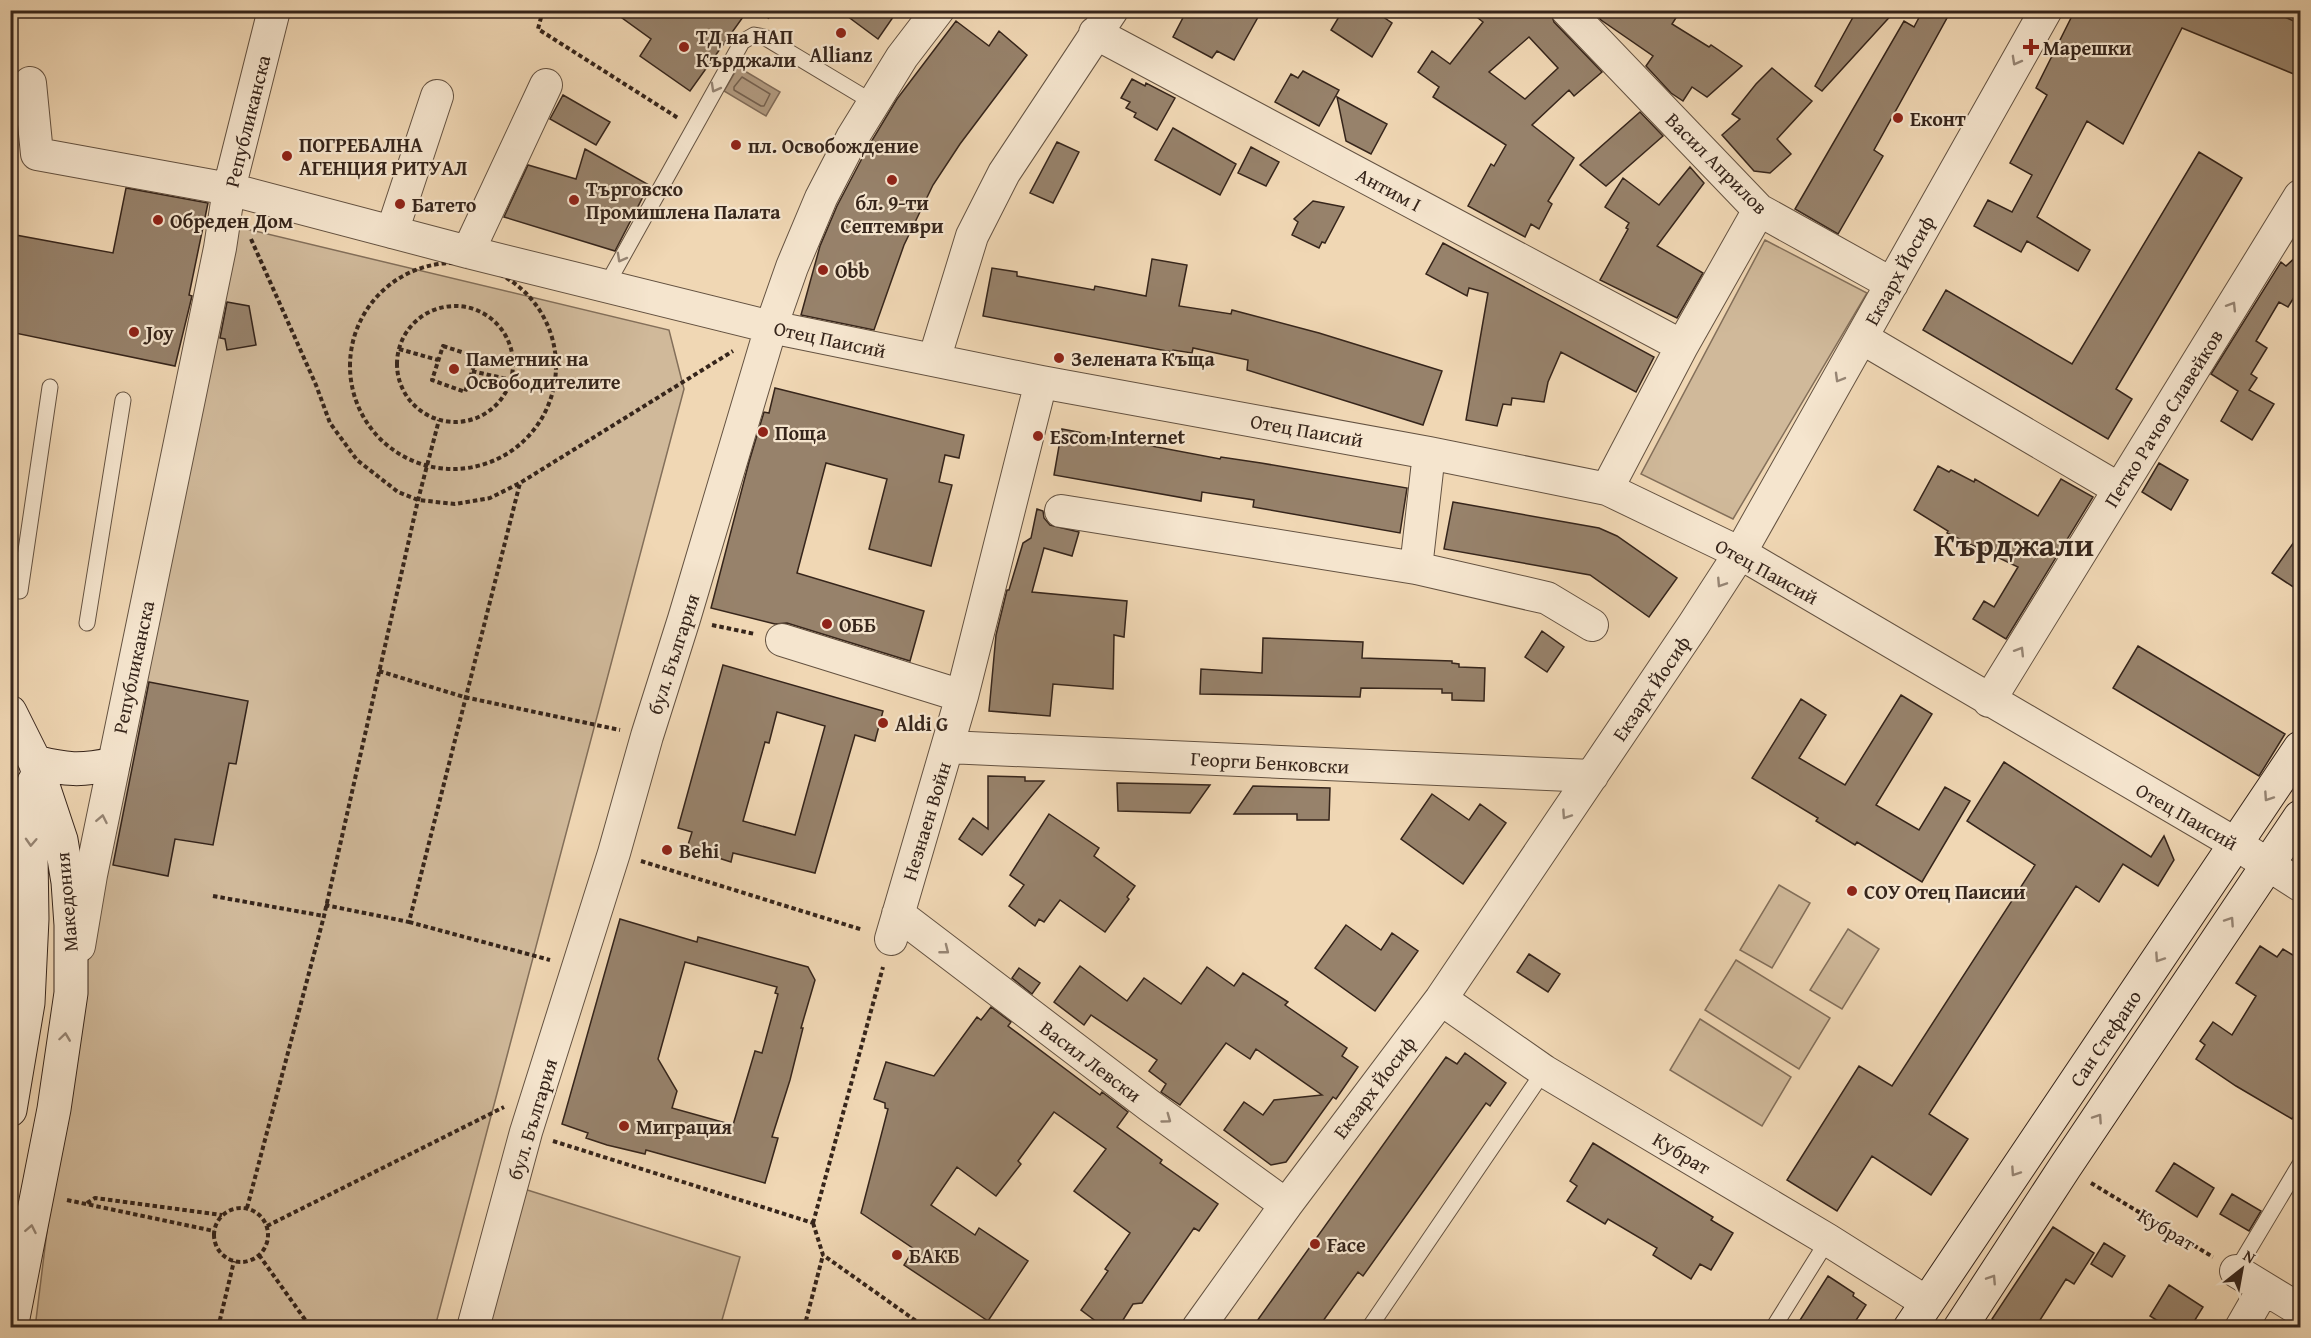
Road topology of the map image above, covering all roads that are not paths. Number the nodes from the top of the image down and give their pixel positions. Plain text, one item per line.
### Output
1 (274, 10) edge
2 (938, 10) edge
3 (1567, 10) edge
4 (2046, 10) edge
5 (1103, 22) edge
6 (30, 83) dead end
7 (546, 85) dead end
8 (437, 96) dead end
9 (874, 103) junction
10 (229, 189) junction
11 (2301, 196) edge
12 (1759, 210) junction
13 (392, 232) junction
14 (468, 252) junction
15 (1892, 284) junction
16 (606, 286) junction
17 (771, 327) junction
18 (1862, 338) junction
19 (1682, 346) junction
20 (934, 360) junction
21 (1041, 382) junction
22 (50, 387) dead end
23 (123, 400) dead end
24 (1429, 453) junction
25 (1607, 489) junction
26 (2119, 489) junction
27 (1061, 511) dead end
28 (1740, 553) junction
29 (1416, 568) junction
30 (20, 591) dead end
31 (87, 623) dead end
32 (1592, 625) dead end
33 (782, 640) road end
34 (962, 696) junction
35 (1989, 700) junction
36 (10, 712) edge
37 (948, 747) junction
38 (2301, 748) edge
39 (35, 762) junction
40 (112, 764) junction
41 (1592, 776) junction
42 (2301, 817) edge
43 (2235, 844) junction
44 (2268, 864) junction
45 (2301, 885) edge
46 (895, 927) joint
47 (71, 993) junction
48 (1441, 999) junction
49 (1544, 1071) junction
50 (10, 1110) edge
51 (2032, 1146) junction
52 (2301, 1164) edge
53 (2065, 1167) junction
54 (1286, 1205) junction
55 (1828, 1240) junction
56 (2236, 1271) joint
57 (2264, 1288) junction
58 (2301, 1310) edge
59 (1918, 1315) edge
60 (11, 1328) edge
61 (473, 1328) edge
62 (1198, 1328) edge
63 (1369, 1328) edge
64 (1773, 1328) edge
65 (1960, 1328) edge
66 (2241, 1328) edge

1 - 10 street, Републиканска
2 - 9 street, бул. България
3 - 12 street, Васил Априлов
4 -> 15 street, Екзарх Йосиф
5 - 19 street, Антим I
5 - 20 street
6 - 10 street, Отец Паисий
7 - 14 street
8 - 13 street
9 -> 16 lane
9 - 17 street, бул. България
10 - 13 street, Отец Паисий
10 - 40 street, Републиканска
26 -> 11 street, Петко Рачов Славейков
12 - 15 street, Васил Априлов
12 - 19 street
13 - 14 street, Отец Паисий
14 - 16 street, Отец Паисий
15 - 18 street, Екзарх Йосиф
16 - 17 street, Отец Паисий
17 - 20 street, Отец Паисий
17 - 61 street, бул. България
18 - 26 street
18 -> 28 street, Екзарх Йосиф
19 - 25 street
20 - 21 street, Отец Паисий
21 - 24 street, Отец Паисий
21 - 34 street, Незнаен Войн
22 - 30 lane
23 - 31 lane
24 - 25 street, Отец Паисий
24 - 29 street
25 - 28 street, Отец Паисий
35 -> 26 street, Петко Рачов Славейков
27 - 29 street
28 - 35 street, Отец Паисий
28 -> 41 street, Екзарх Йосиф
29 - 32 street
33 - 34 street
34 - 37 street, Незнаен Войн
35 - 43 street, Отец Паисий
36 - 39 main road, Македония
37 - 41 street, Георги Бенковски
37 - 46 street, Незнаен Войн
38 -> 43 main road, Сан Стефано
39 - 40 main road
39 - 47 main road, Македония
39 -> 50 main road
47 -> 40 street, Републиканска
41 -> 48 street, Екзарх Йосиф
42 - 44 main road, Сан Стефано
43 - 44 street, Отец Паисий
43 -> 51 main road, Сан Стефано
44 - 45 street, Отец Паисий
53 -> 44 main road, Сан Стефано
46 -> 54 street, Васил Левски
60 -> 47 main road, Републиканска
48 - 49 street, Кубрат
48 - 54 street, Екзарх Йосиф
49 - 55 street, Кубрат
49 - 63 lane
51 - 53 main road
51 -> 59 main road, Сан Стефано
52 - 56 lane
65 -> 53 main road, Сан Стефано
54 - 62 street, Екзарх Йосиф
55 - 59 street, Кубрат
55 - 64 lane
56 - 57 street
57 - 58 street
57 - 66 street

